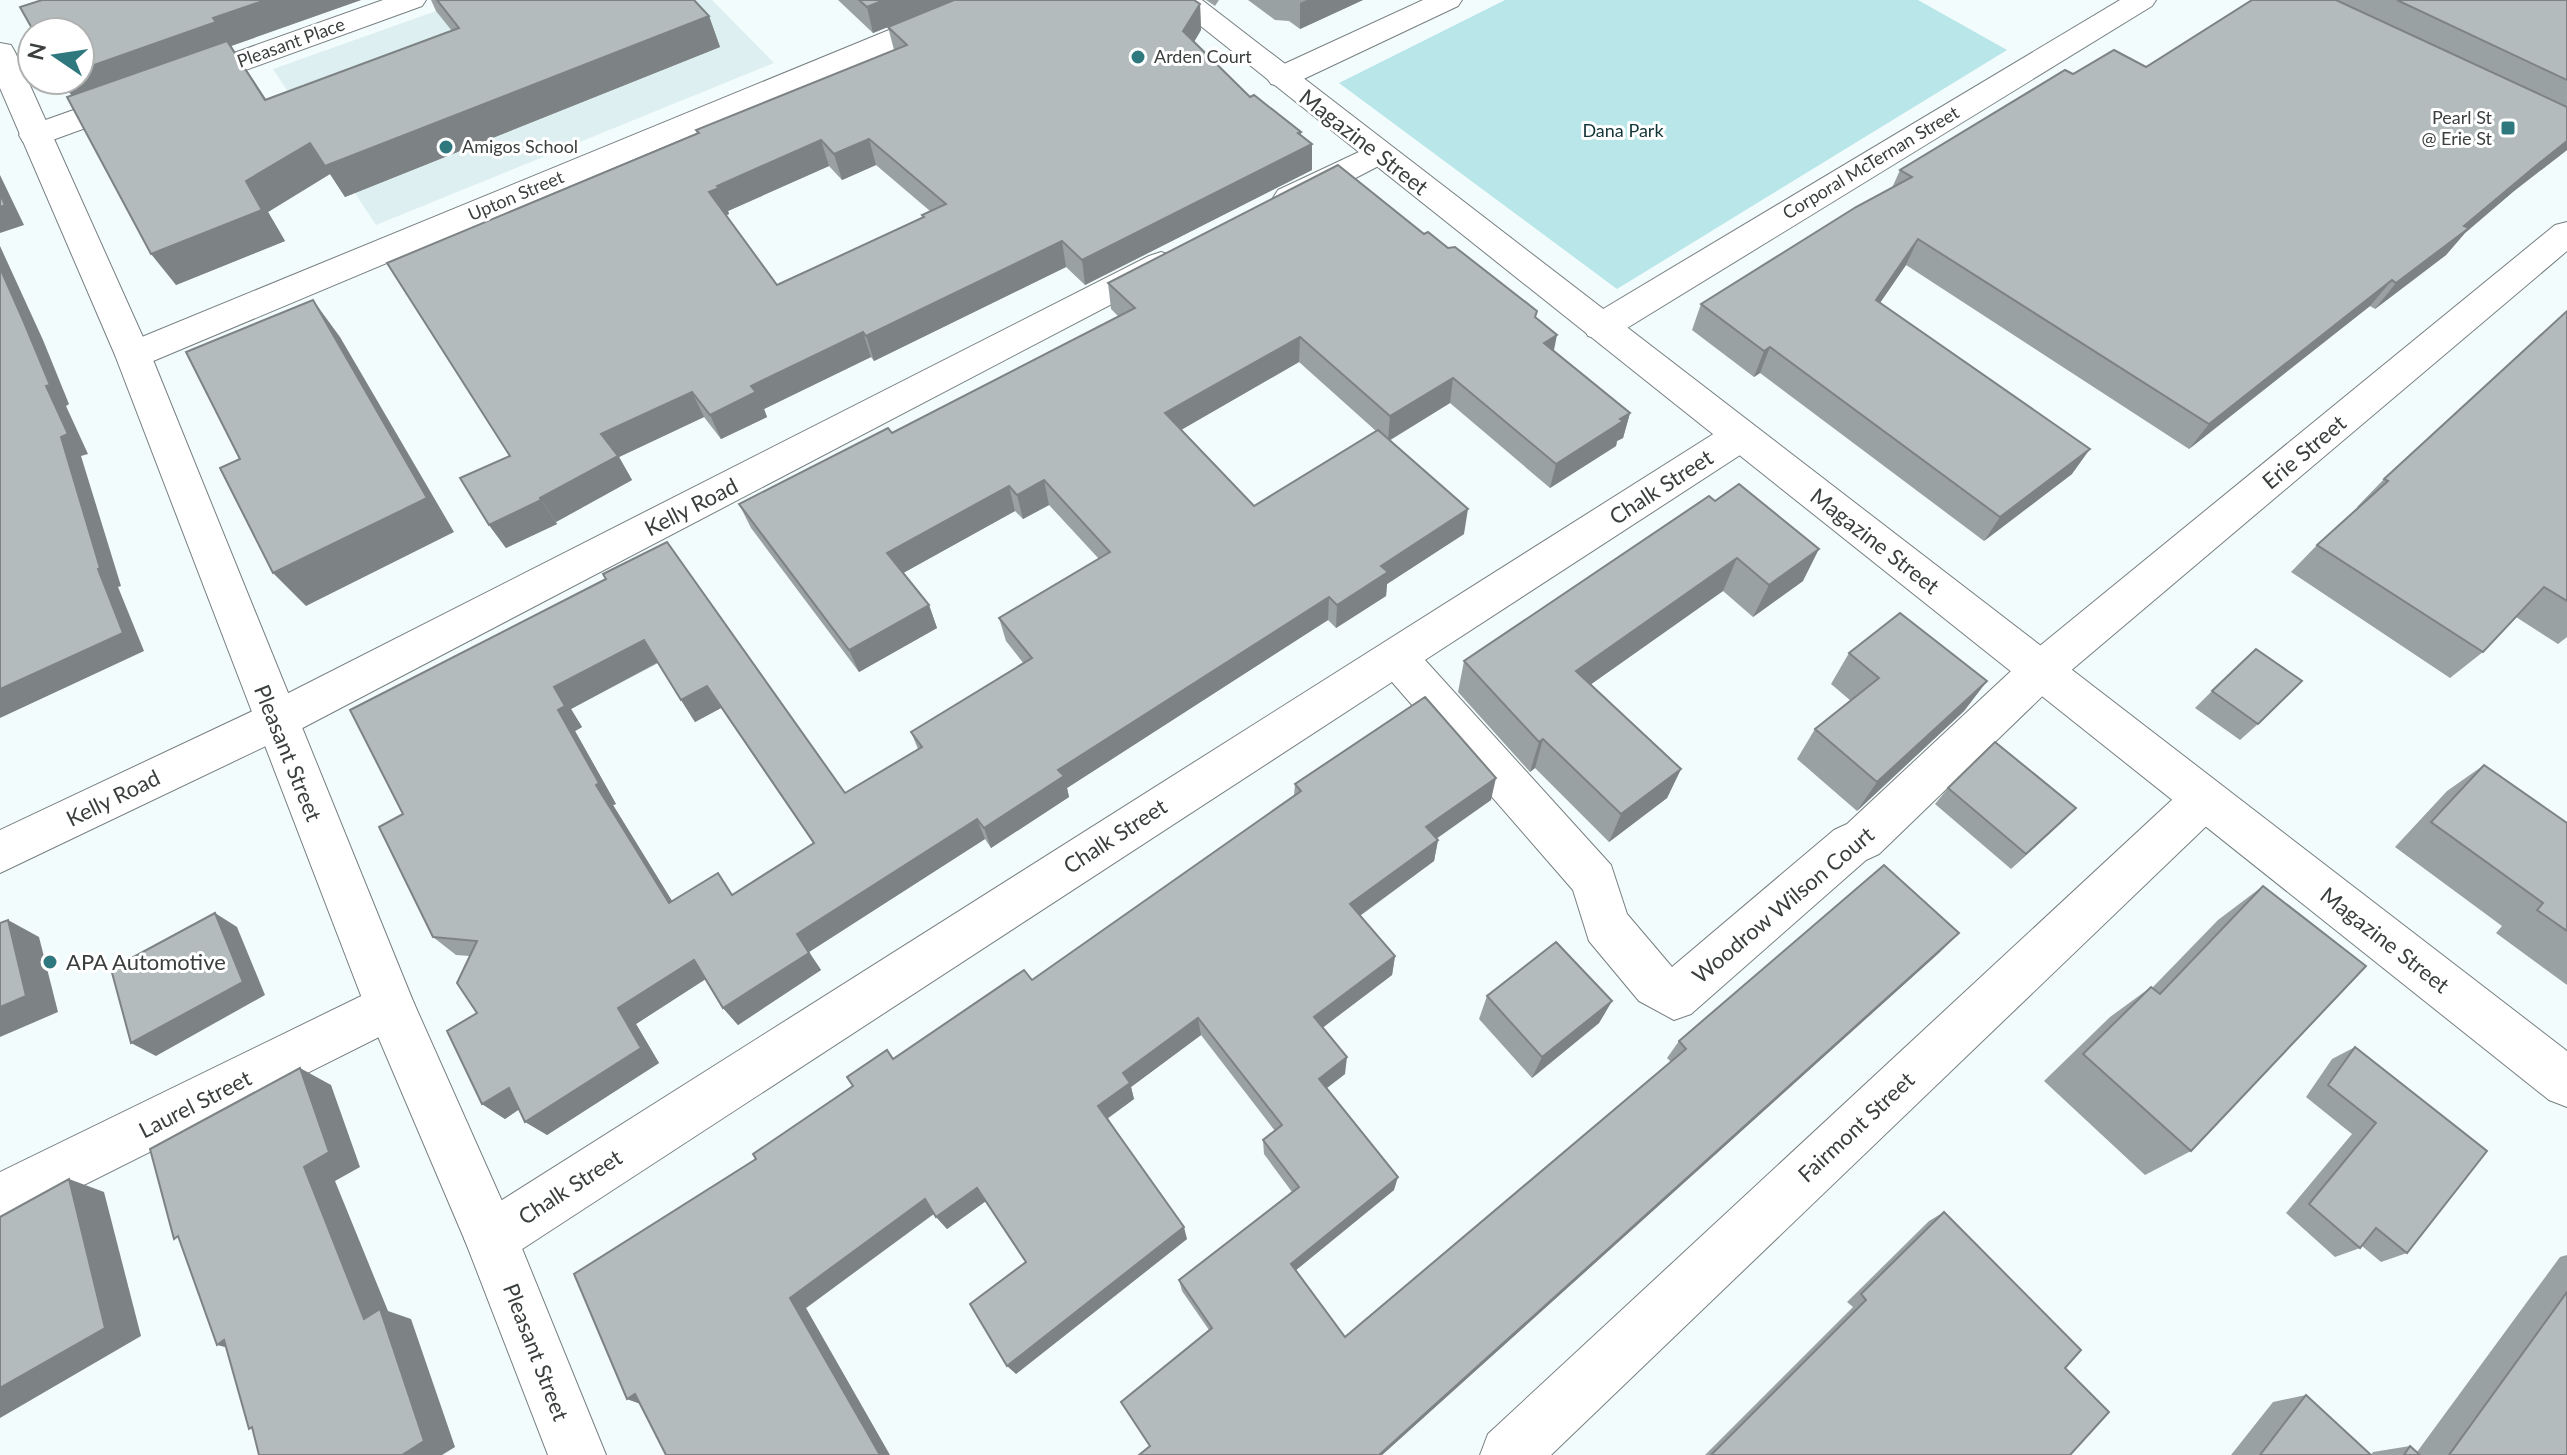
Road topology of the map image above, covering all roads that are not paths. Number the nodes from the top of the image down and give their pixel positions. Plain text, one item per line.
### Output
1 (411, 0) edge
2 (988, 0) edge
3 (1183, 0) edge
4 (1447, 0) edge
5 (2141, 0) edge
6 (0, 52) edge
7 (1282, 77) junction
8 (35, 135) junction
9 (1378, 153) junction
10 (1258, 215) edge
11 (2567, 233) edge
12 (1187, 251) edge
13 (1601, 327) junction
14 (133, 355) junction
15 (1740, 436) junction
16 (1395, 656) junction
17 (2040, 671) junction
18 (275, 721) junction
19 (2204, 799) junction
20 (0, 852) edge
21 (390, 1006) junction
22 (2567, 1082) edge
23 (0, 1200) edge
24 (491, 1238) junction
25 (577, 1455) edge
26 (1509, 1455) edge

1 - 8 street, Pleasant Place
2 - 14 street, Upton Street
3 - 7 street, Magazine Street
4 - 7 street
5 - 13 street, Corporal McTernan Street
6 - 8 street, Pleasant Street
7 - 9 street, Magazine Street
8 - 14 street, Pleasant Street
9 - 10 street
9 - 13 street, Magazine Street
11 - 17 street, Erie Street
12 - 18 street, Kelly Road
13 - 15 street, Magazine Street
14 - 18 street, Pleasant Street
15 - 16 street, Chalk Street
15 - 17 street, Magazine Street
16 - 17 street, Woodrow Wilson Court
16 - 24 street, Chalk Street
17 - 19 street, Magazine Street
18 - 20 street, Kelly Road
18 - 21 street, Pleasant Street
19 - 22 street, Magazine Street
19 - 26 street, Fairmont Street
21 - 23 street, Laurel Street
21 - 24 street, Pleasant Street
24 - 25 street, Pleasant Street

